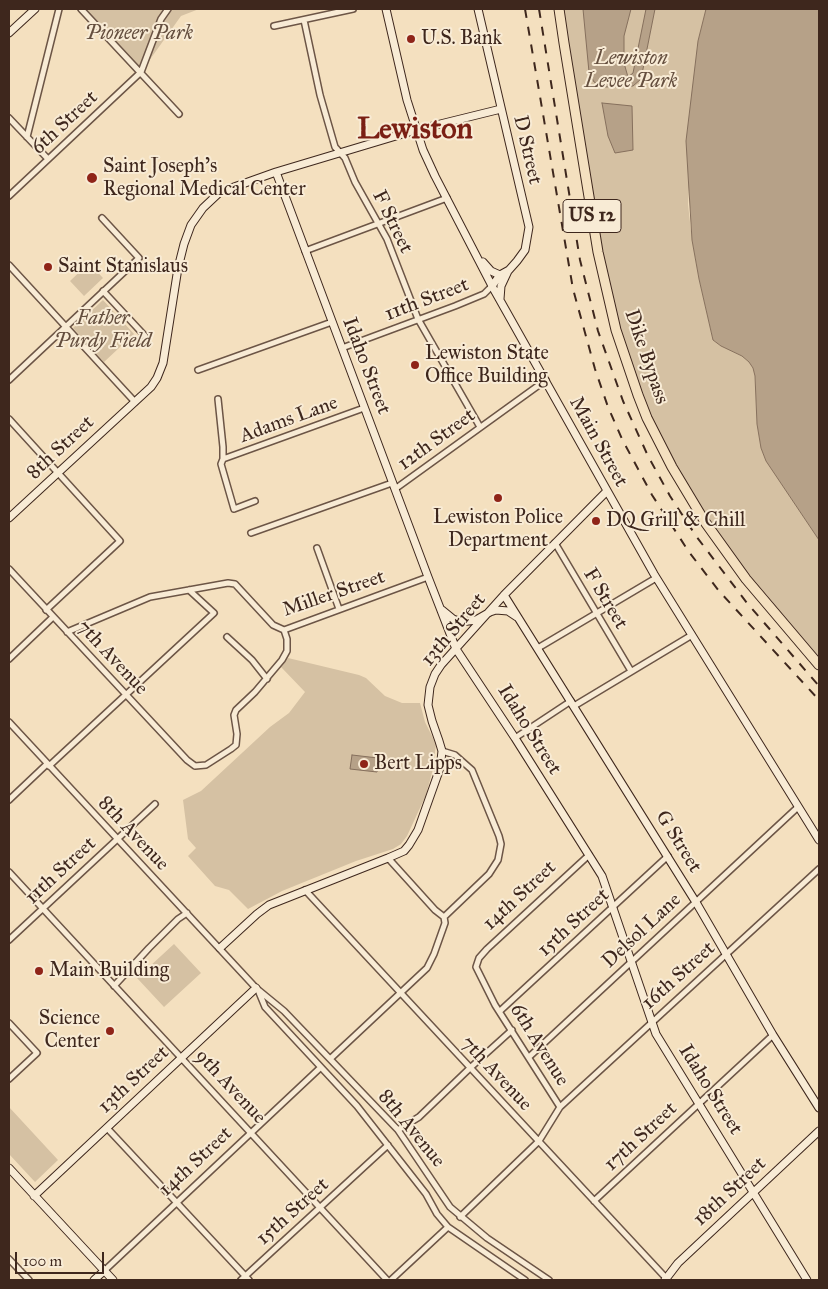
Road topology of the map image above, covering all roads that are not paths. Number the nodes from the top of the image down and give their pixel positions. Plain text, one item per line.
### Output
1 (35, 9) edge
2 (59, 9) edge
3 (81, 9) edge
4 (168, 9) edge
5 (353, 9) edge
6 (386, 9) edge
7 (478, 9) edge
8 (559, 9) edge
9 (336, 11) edge
10 (304, 20) junction
11 (274, 26) dead end
12 (9, 33) edge
13 (141, 72) junction
14 (501, 109) junction
15 (180, 114) dead end
16 (9, 118) edge
17 (416, 130) junction
18 (27, 137) junction
19 (341, 153) junction
20 (48, 159) junction
21 (276, 172) junction
22 (9, 196) edge
23 (447, 198) junction
24 (102, 218) dead end
25 (379, 223) junction
26 (473, 250) junction
27 (305, 251) junction
28 (9, 265) edge
29 (508, 270) junction
30 (500, 275) junction
31 (492, 286) junction
32 (103, 291) junction
33 (500, 299) junction
34 (418, 319) junction
35 (332, 322) junction
36 (66, 326) junction
37 (145, 336) dead end
38 (342, 348) junction
39 (198, 370) dead end
40 (9, 380) edge
41 (546, 380) junction
42 (218, 399) dead end
43 (135, 402) junction
44 (364, 408) junction
45 (9, 419) edge
46 (480, 427) junction
47 (223, 459) junction
48 (58, 472) junction
49 (394, 486) junction
50 (607, 491) junction
51 (255, 501) dead end
52 (9, 518) edge
53 (251, 533) dead end
54 (554, 543) junction
55 (317, 548) dead end
56 (9, 569) edge
57 (428, 577) junction
58 (656, 578) junction
59 (189, 590) junction
60 (504, 595) junction
61 (440, 608) junction
62 (339, 609) junction
63 (46, 610) junction
64 (490, 612) junction
65 (596, 614) junction
66 (53, 617) junction
67 (520, 620) junction
68 (284, 630) junction
69 (66, 632) junction
70 (692, 635) junction
71 (227, 636) dead end
72 (538, 648) junction
73 (456, 649) junction
74 (9, 659) edge
75 (819, 665) edge
76 (631, 671) junction
77 (267, 679) junction
78 (125, 694) junction
79 (573, 704) junction
80 (9, 722) edge
81 (515, 738) junction
82 (442, 751) junction
83 (48, 765) junction
84 (9, 800) edge
85 (154, 804) dead end
86 (798, 807) junction
87 (117, 839) junction
88 (819, 840) edge
89 (589, 855) junction
90 (668, 856) junction
91 (388, 858) junction
92 (819, 869) edge
93 (9, 872) edge
94 (304, 890) junction
95 (696, 902) junction
96 (612, 907) junction
97 (43, 909) junction
98 (187, 913) junction
99 (444, 917) junction
100 (9, 940) edge
101 (220, 948) junction
102 (727, 954) junction
103 (631, 962) junction
104 (476, 963) joint
105 (114, 986) junction
106 (256, 988) junction
107 (400, 993) junction
108 (500, 1011) junction
109 (651, 1022) junction
110 (9, 1023) edge
111 (512, 1030) junction
112 (774, 1034) junction
113 (182, 1057) junction
114 (529, 1057) junction
115 (330, 1059) junction
116 (320, 1068) junction
117 (470, 1068) junction
118 (9, 1079) edge
119 (699, 1104) junction
120 (560, 1107) junction
121 (819, 1108) edge
122 (106, 1128) junction
123 (398, 1130) junction
124 (819, 1131) edge
125 (251, 1132) junction
126 (539, 1141) junction
127 (388, 1146) junction
128 (9, 1168) edge
129 (753, 1192) junction
130 (34, 1196) junction
131 (594, 1201) junction
132 (176, 1202) junction
133 (320, 1208) junction
134 (460, 1217) junction
135 (448, 1227) junction
136 (9, 1259) edge
137 (104, 1271) junction
138 (245, 1279) edge
139 (666, 1279) edge
140 (29, 1280) edge
141 (94, 1280) edge
142 (113, 1280) edge
143 (387, 1280) edge
144 (391, 1280) edge
145 (525, 1280) edge
146 (548, 1280) edge
147 (808, 1280) edge

1 - 12 street
2 - 18 street
3 - 13 street
4 - 13 street
5 - 9 street
6 - 17 street, Main Street
7 - 14 street, D Street
8 - 75 highway, Dike Bypass / US 12
9 - 10 street
10 - 11 street
10 - 19 street, F Street
13 - 15 street
13 - 20 street, 6th Street
14 - 17 street, 8th Street
14 - 29 street, D Street
16 - 18 street
17 - 19 street, 8th Street
17 - 23 street, Main Street
18 - 20 street
19 - 21 street, 8th Street
19 - 25 street, F Street
20 - 22 street, 6th Street
21 - 27 street, Idaho Street
21 - 43 street, 8th Street
23 - 25 street
23 - 26 street, Main Street
24 - 32 street
25 - 27 street
25 - 34 street, F Street
26 - 30 street
26 - 31 street, Main Street
27 - 35 street, Idaho Street
28 - 36 street
29 - 30 street, D Street
29 - 33 street
30 - 31 street, D Street
31 - 33 street, Main Street
31 - 34 street, 11th Street
32 - 36 street
32 - 37 street
33 - 41 street, Main Street
34 - 38 street, 11th Street
34 - 46 street, F Street
35 - 38 street, Idaho Street
35 - 39 street
36 - 40 street
36 - 43 street
38 - 44 street, Idaho Street
41 - 46 street, 12th Street
41 - 50 street, Main Street
42 - 47 street
43 - 48 street, 8th Street
44 - 47 street, Adams Lane
44 - 49 street, Idaho Street
45 - 48 street
46 - 49 street, 12th Street
47 - 51 street
48 - 52 street, 8th Street
48 - 63 street
49 - 53 street, 12th Street
49 - 57 street, Idaho Street
50 - 54 street, 13th Street
50 - 58 street, Main Street
54 - 60 street, 13th Street
54 - 65 street, F Street
55 - 62 street
56 - 63 street, 7th Avenue
57 - 61 street, Idaho Street
57 - 62 street, Miller Street
58 - 65 street
58 - 70 street, Main Street
59 - 68 street, Miller Street
59 - 69 street, Miller Street
59 - 78 street
60 - 64 street, 13th Street
60 - 67 street, G Street
61 - 64 street
61 - 73 street, Idaho Street
62 - 68 street, Miller Street
63 - 66 street, 7th Avenue
64 - 67 street
64 - 73 street, 13th Street
65 - 72 street
65 - 76 street, F Street
66 - 69 street, 7th Avenue
66 - 74 street
67 - 72 street, G Street
68 - 77 street
69 - 78 street, 7th Avenue
70 - 76 street
70 - 86 street, Main Street
71 - 77 street
72 - 79 street, G Street
73 - 81 street, Idaho Street
73 - 82 street, 13th Street
76 - 79 street
77 - 78 street, 7th Avenue
78 - 83 street
79 - 81 street
79 - 90 street, G Street
80 - 83 street, 8th Avenue
81 - 89 street, Idaho Street
82 - 91 street, 13th Street
82 - 99 street
83 - 84 street
83 - 87 street, 8th Avenue
85 - 87 street, 11th Street
86 - 88 street, Main Street
86 - 95 street, Delsol Lane
87 - 97 street, 11th Street
87 - 98 street, 8th Avenue
89 - 96 street, Idaho Street
89 - 104 street, 14th Street
90 - 95 street, G Street
90 - 96 street, 15th Street
91 - 94 street, 13th Street
91 - 99 street
92 - 102 street, 16th Street
93 - 97 street, 9th Avenue
94 - 101 street, 13th Street
94 - 107 street, 7th Avenue
95 - 102 street, G Street
95 - 103 street, Delsol Lane
96 - 103 street, Idaho Street
96 - 108 street, 15th Street
97 - 100 street, 11th Street
97 - 105 street, 9th Avenue
98 - 101 street, 8th Avenue
98 - 105 street
99 - 107 street
101 - 106 street, 8th Avenue
102 - 109 street, 16th Street
102 - 112 street, G Street
103 - 109 street, Idaho Street
103 - 114 street, Delsol Lane
104 - 108 street, 6th Avenue
105 - 113 street, 9th Avenue
106 - 113 street, 13th Street
106 - 115 street, 8th Avenue
106 - 116 street, 8th Avenue
107 - 115 street
107 - 117 street, 7th Avenue
108 - 111 street, 6th Avenue
109 - 119 street, Idaho Street
109 - 120 street, 16th Street
110 - 118 street
111 - 114 street, 6th Avenue
111 - 117 street
112 - 119 street, 17th Street
112 - 121 street, G Street
113 - 122 street, 13th Street
113 - 125 street, 9th Avenue
114 - 120 street, 6th Avenue
115 - 123 street, 8th Avenue
116 - 125 street, 14th Street
116 - 127 street, 8th Avenue
117 - 123 street
117 - 126 street, 7th Avenue
119 - 129 street, Idaho Street
119 - 131 street, 17th Street
120 - 126 street, 6th Avenue
122 - 130 street, 13th Street
122 - 132 street
123 - 134 street, 8th Avenue
124 - 129 street, 18th Street
125 - 132 street, 14th Street
125 - 133 street, 9th Avenue
126 - 131 street, 7th Avenue
126 - 134 street
127 - 133 street, 15th Street
127 - 135 street, 8th Avenue
128 - 130 street
129 - 139 street, 18th Street
129 - 147 street, Idaho Street
130 - 137 street
131 - 139 street, 7th Avenue
132 - 137 street, 14th Street
132 - 138 street
133 - 138 street, 15th Street
133 - 143 street, 9th Avenue
134 - 146 street, 8th Avenue
135 - 144 street
135 - 145 street, 8th Avenue
136 - 140 street
137 - 141 street, 14th Street
137 - 142 street

